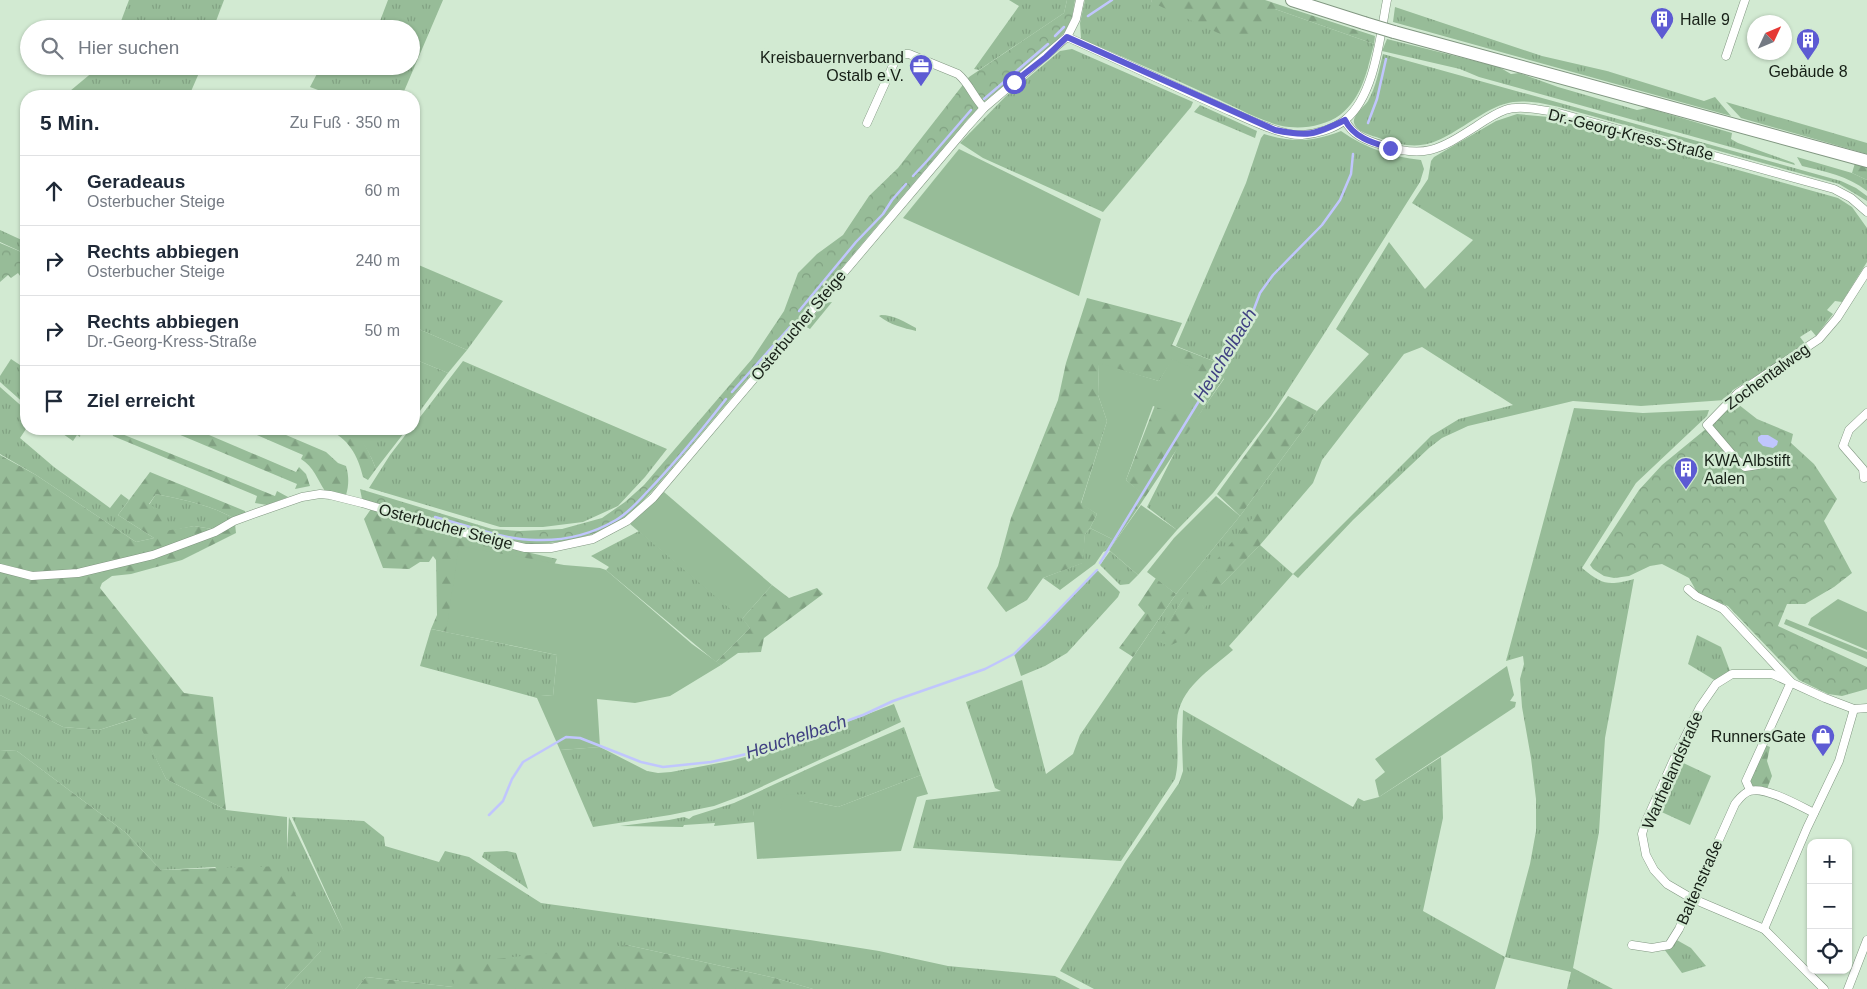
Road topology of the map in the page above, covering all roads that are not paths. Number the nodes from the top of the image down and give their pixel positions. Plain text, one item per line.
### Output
1 (1080, 0) edge
2 (1292, 0) edge
3 (1387, 0) edge
4 (1745, 0) edge
5 (1067, 37) junction
6 (1726, 56) dead end
7 (984, 108) junction
8 (1345, 120) junction
9 (867, 123) dead end
10 (1867, 161) edge
11 (1867, 212) edge
12 (1867, 270) edge
13 (1867, 413) edge
14 (1758, 466) dead end
15 (1867, 477) edge
16 (0, 568) edge
17 (1688, 589) dead end
18 (1791, 682) junction
19 (1867, 708) edge
20 (1854, 709) junction
21 (1750, 790) junction
22 (1814, 813) junction
23 (1692, 898) junction
24 (1764, 929) junction
25 (1867, 940) edge
26 (1632, 945) dead end
27 (1824, 989) edge
28 (1848, 989) edge

1 - 5 street
2 - 10 highway, bridge
3 - 8 street
4 - 6 street
5 - 7 street, Osterbucher Steige
5 - 8 street
7 - 9 street
7 - 16 street, Osterbucher Steige
8 - 11 street, Dr.-Georg-Kress-Straße
12 - 14 street, Zochentalweg
13 - 15 street
17 - 18 street
18 - 20 street, Warthelandstraße
18 - 21 street
18 - 23 street, Warthelandstraße
19 - 20 street, Warthelandstraße
20 - 22 street
21 - 22 street
21 - 23 street, Baltenstraße
22 - 24 street
23 - 24 street, Warthelandstraße
23 - 26 street, Baltenstraße
24 - 27 street, Warthelandstraße
25 - 28 street

